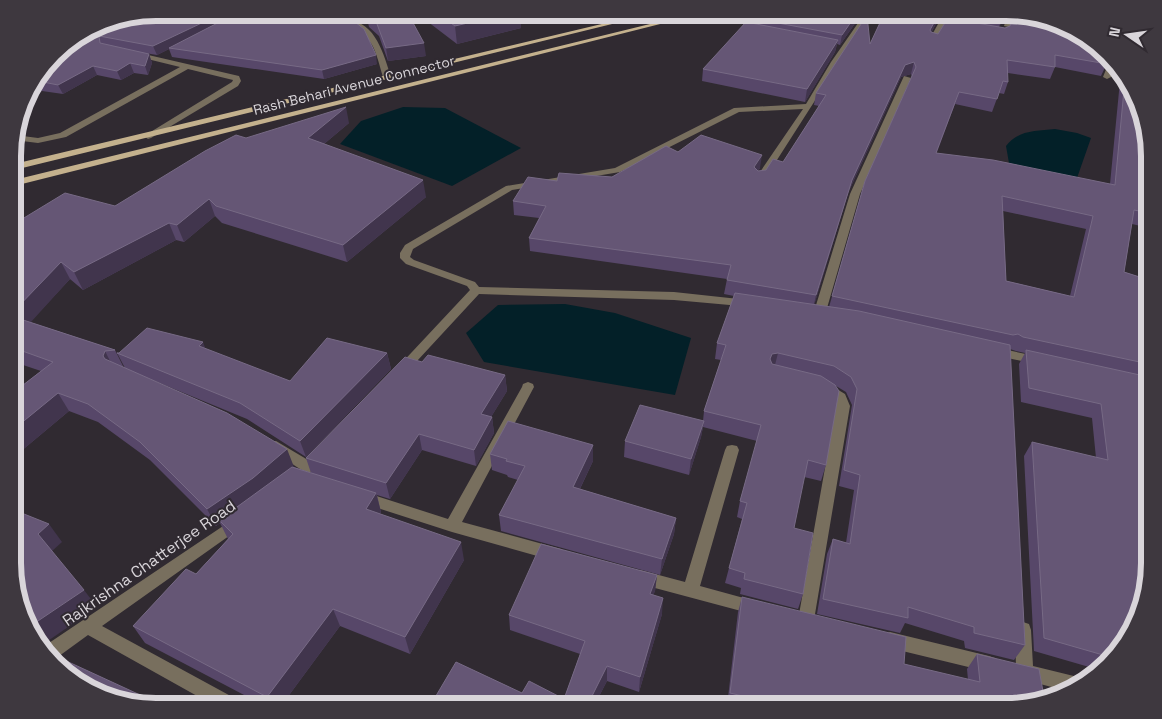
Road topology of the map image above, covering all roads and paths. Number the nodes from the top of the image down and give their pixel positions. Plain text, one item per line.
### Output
1 (341, 21) edge
2 (618, 21) edge
3 (665, 21) edge
4 (861, 21) edge
5 (1008, 21) edge
6 (1006, 25) junction
7 (968, 29) edge
8 (1034, 30) edge
9 (1001, 35) edge
10 (932, 42) edge
11 (122, 51) edge
12 (169, 55) edge
13 (160, 59) junction
14 (187, 66) junction
15 (1109, 70) edge
16 (1107, 77) edge
17 (387, 78) junction
18 (907, 78) edge
19 (809, 106) junction
20 (148, 136) junction
21 (22, 139) edge
22 (75, 153) junction
23 (21, 165) edge
24 (78, 168) junction
25 (759, 180) edge
26 (21, 181) edge
27 (476, 290) junction
28 (757, 306) edge
29 (819, 315) edge
30 (982, 348) edge
31 (1010, 354) junction
32 (1048, 363) edge
33 (1011, 374) edge
34 (390, 383) edge
35 (808, 383) edge
36 (528, 387) dead end
37 (262, 437) edge
38 (732, 450) dead end
39 (316, 483) edge
40 (344, 492) edge
41 (245, 517) edge
42 (452, 526) junction
43 (566, 557) edge
44 (623, 573) edge
45 (690, 591) junction
46 (767, 610) edge
47 (1022, 612) edge
48 (786, 615) edge
49 (806, 620) junction
50 (825, 625) edge
51 (87, 626) junction
52 (872, 636) edge
53 (53, 650) edge
54 (1025, 672) junction
55 (1068, 682) edge
56 (217, 698) edge

1 - 17 street
2 - 17 main road, Rash Behari Avenue Connector
3 - 24 main road, Rash Behari Avenue Connector
4 - 19 street
5 - 6 street
6 - 8 street
6 - 9 street
7 - 10 street
11 - 13 street
12 - 13 street
13 - 14 street
14 - 20 street
14 - 21 street
15 - 16 street
17 - 20 main road, Rash Behari Avenue Connector
18 - 29 street
19 - 25 street
19 - 27 street
20 - 22 main road, Rash Behari Avenue Connector
22 - 23 main road, Rash Behari Avenue Connector
22 - 24 main road
24 - 26 main road, Rash Behari Avenue Connector
27 - 28 street
27 - 34 street
30 - 31 street
31 - 32 street
31 - 33 street
35 - 49 street
36 - 42 street
37 - 39 street
38 - 45 street
40 - 42 street
41 - 51 street, Rajkrishna Chatterjee Road
42 - 43 street
44 - 45 street
45 - 46 street
47 - 54 street
48 - 49 street
49 - 50 street
51 - 53 street, Rajkrishna Chatterjee Road
51 - 56 street
52 - 54 street
54 - 55 street

